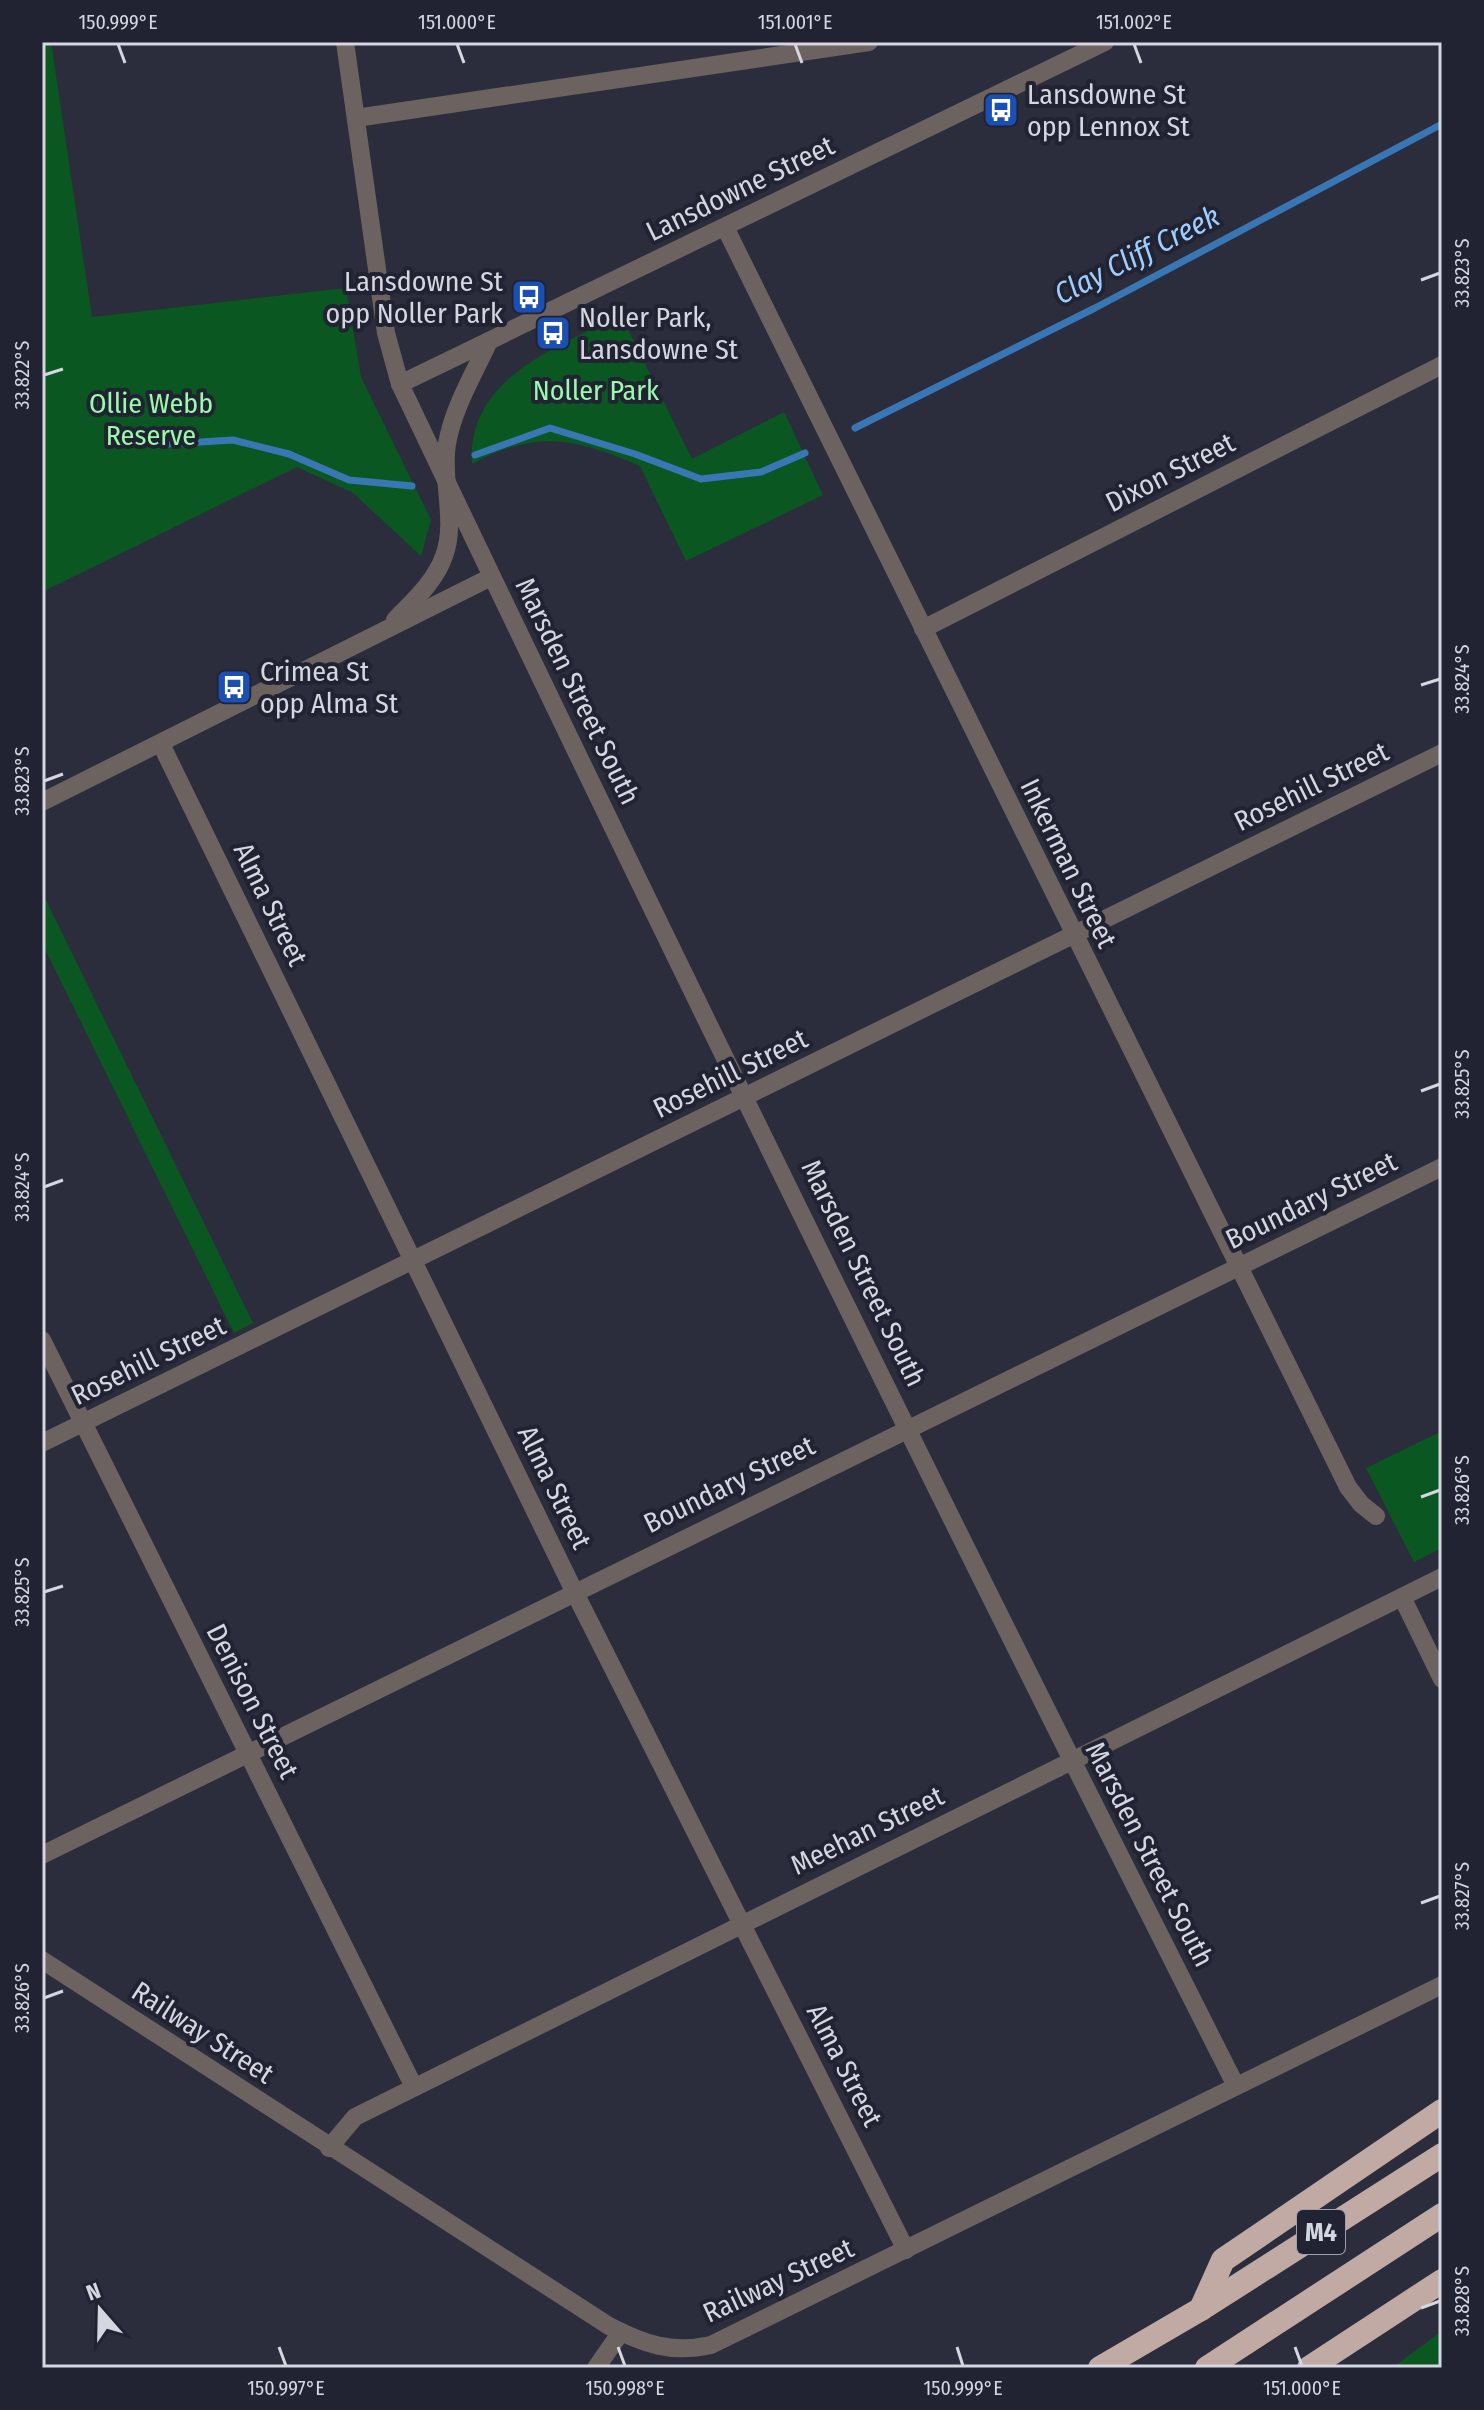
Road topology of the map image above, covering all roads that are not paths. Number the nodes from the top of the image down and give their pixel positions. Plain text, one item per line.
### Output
1 (345, 42) edge
2 (869, 42) edge
3 (1097, 44) edge
4 (356, 118) junction
5 (725, 227) junction
6 (489, 341) junction
7 (1442, 365) edge
8 (400, 384) junction
9 (445, 482) junction
10 (491, 577) junction
11 (387, 629) junction
12 (923, 629) junction
13 (161, 744) junction
14 (1442, 753) edge
15 (42, 802) edge
16 (1074, 935) junction
17 (746, 1096) junction
18 (1442, 1167) edge
19 (414, 1260) junction
20 (1238, 1267) junction
21 (42, 1340) edge
22 (82, 1424) junction
23 (909, 1427) junction
24 (42, 1443) edge
25 (1376, 1516) dead end
26 (1442, 1577) edge
27 (574, 1591) junction
28 (1402, 1597) junction
29 (1442, 1679) edge
30 (248, 1752) junction
31 (1071, 1761) junction
32 (42, 1855) edge
33 (742, 1922) junction
34 (42, 1960) edge
35 (1442, 1985) edge
36 (1236, 2086) junction
37 (414, 2087) junction
38 (1442, 2111) edge
39 (329, 2148) junction
40 (1442, 2155) edge
41 (1442, 2215) edge
42 (906, 2250) junction
43 (1442, 2281) edge
44 (1201, 2309) junction
45 (621, 2332) junction
46 (596, 2368) edge
47 (1100, 2368) edge
48 (1207, 2368) edge
49 (1309, 2368) edge

1 - 4 street, Marsden Street South
2 - 4 street
3 - 5 street, Lansdowne Street
4 - 8 street, Marsden Street South
5 - 6 street, Lansdowne Street
5 - 12 street, Inkerman Street
6 - 8 street, Lansdowne Street
6 - 9 street
7 - 12 street, Dixon Street
8 - 9 street, Marsden Street South
9 - 10 street, Marsden Street South
9 - 11 street
10 - 11 street
10 - 17 street, Marsden Street South
11 - 13 street
12 - 16 street, Inkerman Street
13 - 15 street
13 - 19 street, Alma Street
14 - 16 street, Rosehill Street
16 - 17 street, Rosehill Street
16 - 20 street, Inkerman Street
17 - 19 street, Rosehill Street
17 - 23 street, Marsden Street South
18 - 20 street, Boundary Street
19 - 22 street, Rosehill Street
19 - 27 street, Alma Street
20 - 23 street, Boundary Street
20 - 25 street, Inkerman Street
21 - 22 street, Denison Street
22 - 24 street, Rosehill Street
22 - 30 street, Denison Street
23 - 27 street, Boundary Street
23 - 31 street, Marsden Street South
26 - 28 street, Meehan Street
27 - 30 street, Boundary Street
27 - 33 street, Alma Street
28 - 29 street
28 - 31 street, Meehan Street
30 - 32 street, Boundary Street
30 - 37 street, Denison Street
31 - 33 street, Meehan Street
31 - 36 street, Marsden Street South
33 - 37 street, Meehan Street
33 - 42 street, Alma Street
34 - 39 street, Railway Street
35 - 36 street, Railway Street
36 - 42 street, Railway Street
37 - 39 street, Meehan Street
38 - 44 highway
39 - 45 street, Railway Street
40 - 44 highway, M4
41 - 48 highway, M4
42 - 45 street, Railway Street
43 - 49 highway
44 - 47 highway, M4
45 - 46 street

